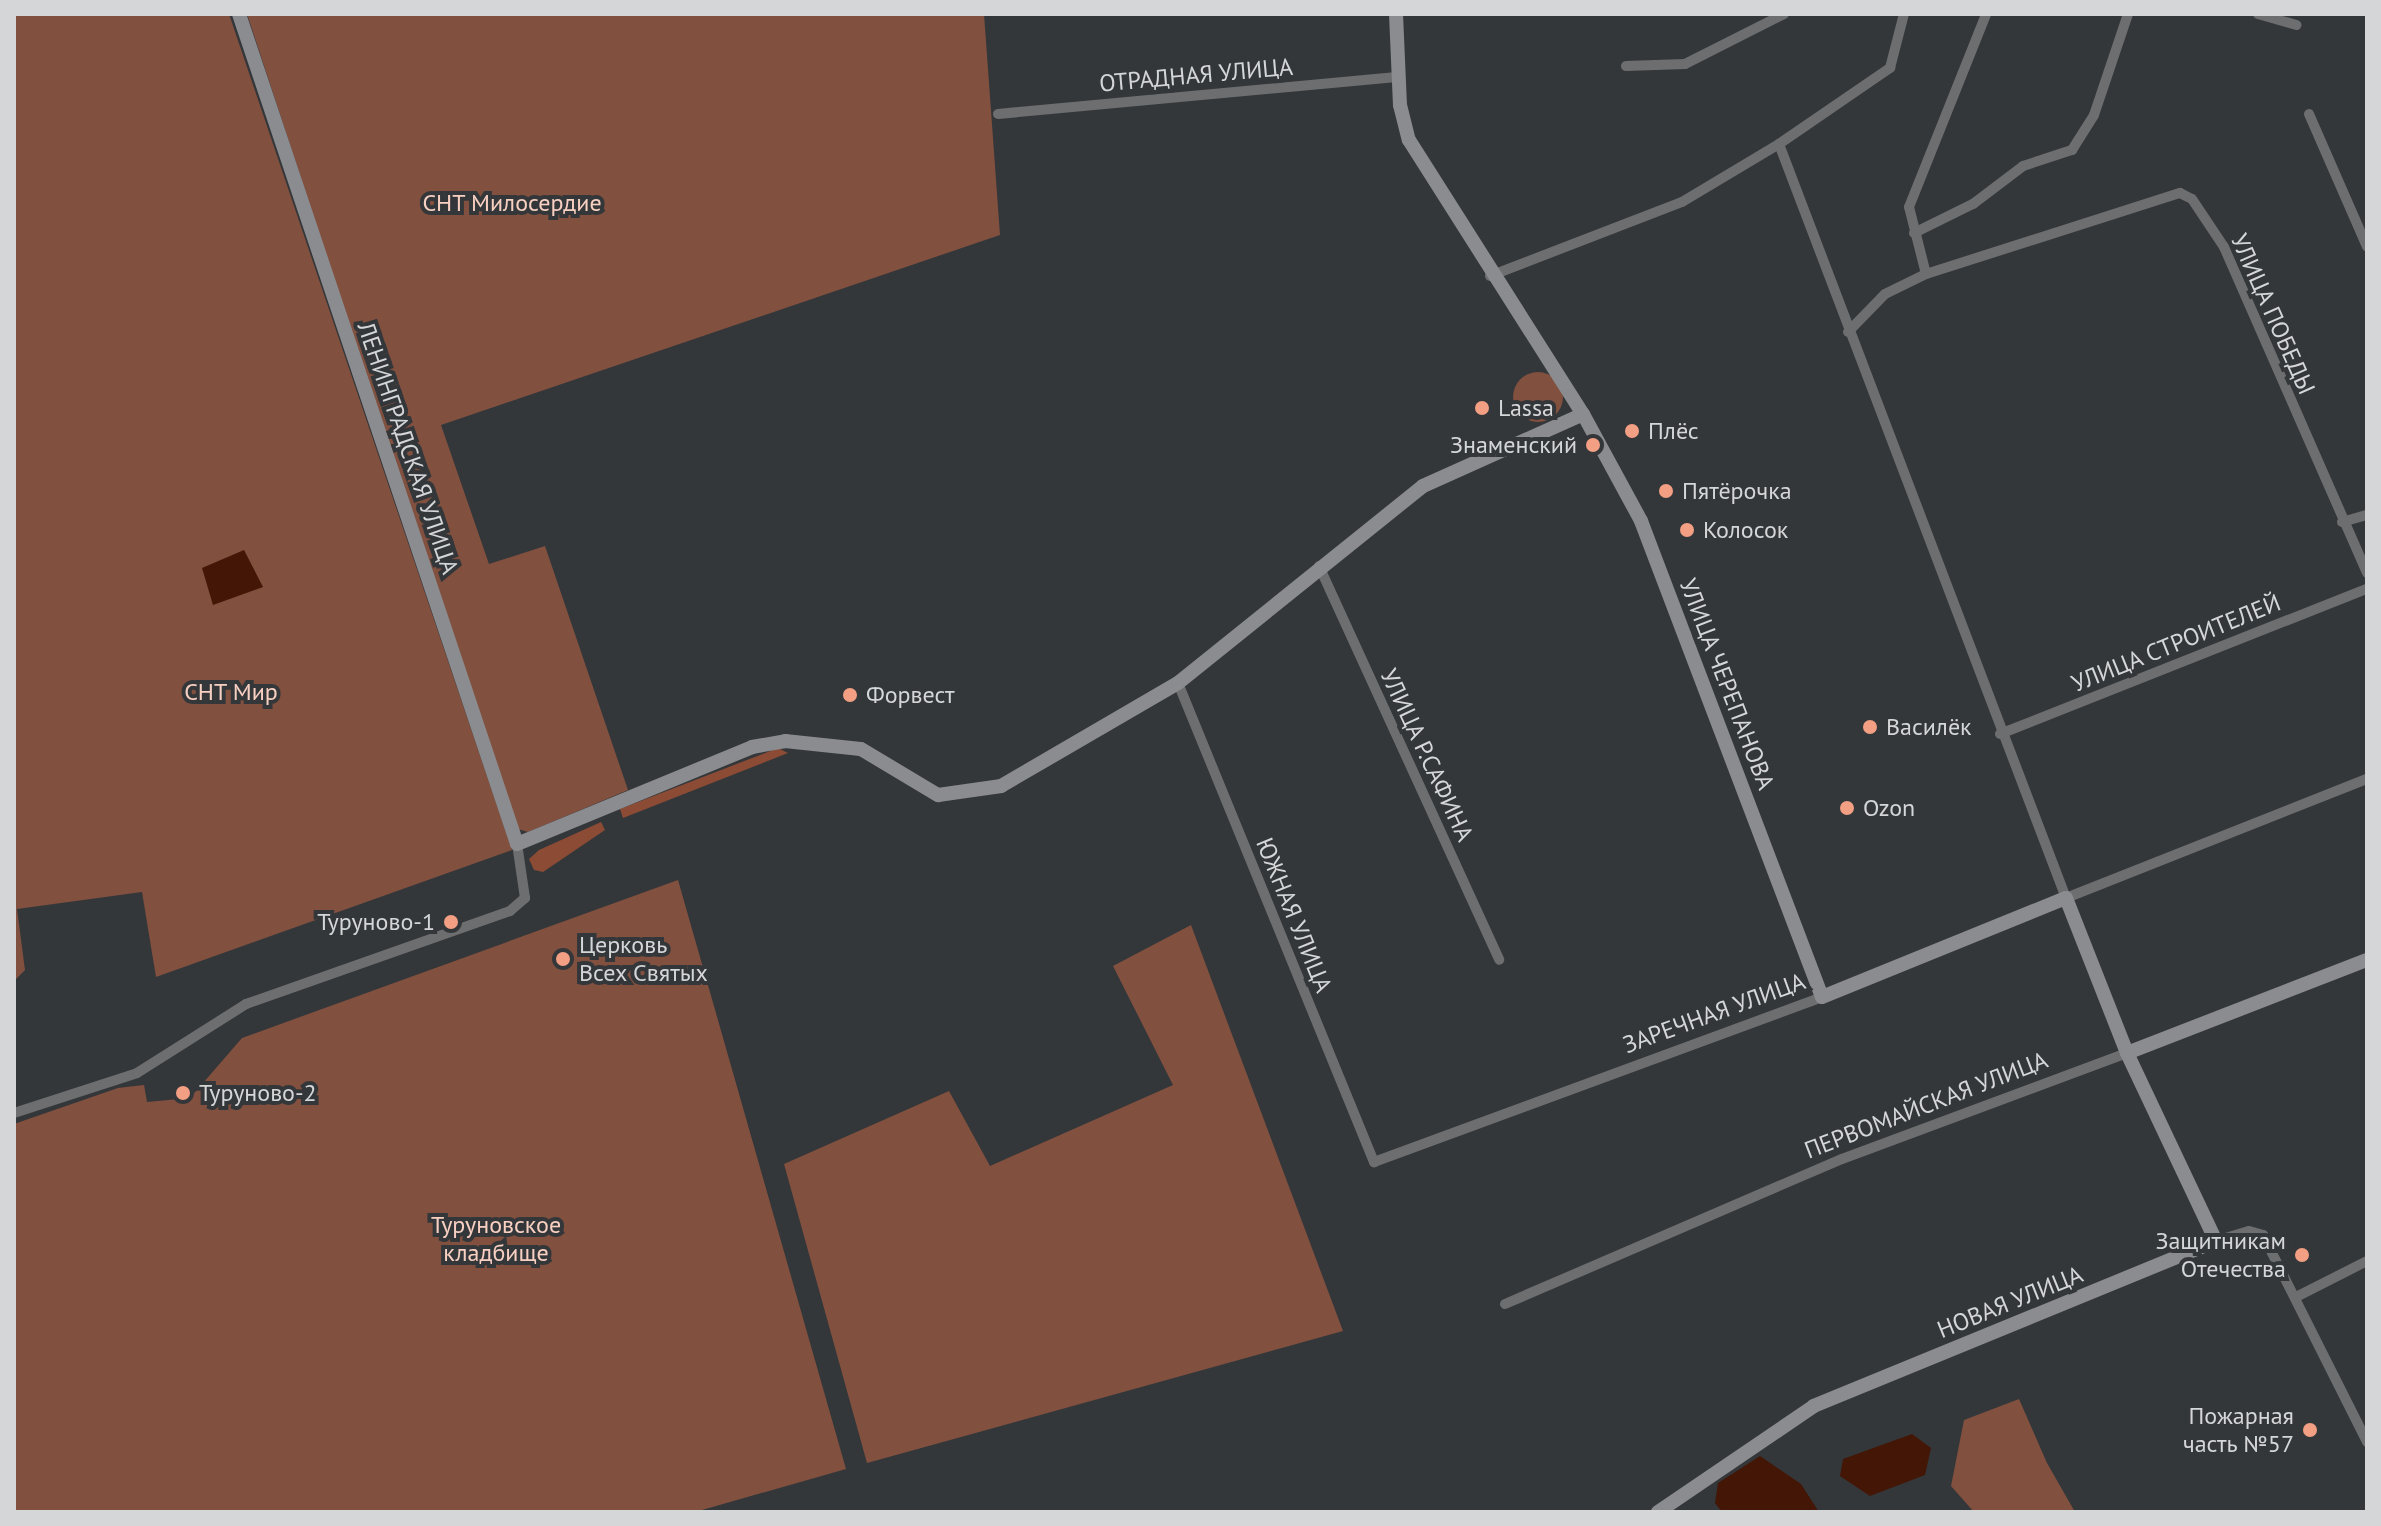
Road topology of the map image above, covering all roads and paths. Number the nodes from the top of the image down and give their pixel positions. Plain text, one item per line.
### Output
1 (239, 14) edge
2 (1396, 14) edge
3 (1784, 14) edge
4 (1904, 14) edge
5 (1986, 14) edge
6 (2128, 14) edge
7 (2258, 14) edge
8 (2296, 25) dead end
9 (1626, 66) dead end
10 (1399, 77) junction
11 (998, 114) dead end
12 (2309, 114) dead end
13 (1779, 144) junction
14 (1914, 233) junction
15 (2367, 247) edge
16 (1926, 274) junction
17 (1490, 276) junction
18 (1848, 332) junction
19 (1583, 414) junction
20 (2367, 515) edge
21 (2342, 522) junction
22 (1319, 566) junction
23 (2367, 573) edge
24 (2367, 589) edge
25 (1178, 683) junction
26 (2000, 734) junction
27 (2367, 779) edge
28 (517, 844) junction
29 (2066, 898) junction
30 (1499, 960) dead end
31 (2367, 960) edge
32 (1822, 997) junction
33 (2127, 1053) junction
34 (14, 1113) edge
35 (1374, 1162) joint
36 (2216, 1241) junction
37 (2367, 1261) edge
38 (2298, 1296) junction
39 (1505, 1304) dead end
40 (2367, 1442) edge
41 (1658, 1512) edge

1 - 28 street, ЛЕНИНГРАДСКАЯ УЛИЦА
2 - 10 street, УЛИЦА ЧЕРЕПАНОВА
3 - 9 street
4 - 13 street
5 - 14 street
6 - 14 street
7 - 8 street
10 - 11 street, ОТРАДНАЯ УЛИЦА
10 - 17 street, УЛИЦА ЧЕРЕПАНОВА
12 - 15 street
13 - 17 street
13 - 18 street
14 - 16 street
16 - 18 street, УЛИЦА ПОБЕДЫ
16 - 21 street, УЛИЦА ПОБЕДЫ
17 - 19 street, УЛИЦА ЧЕРЕПАНОВА
18 - 26 street
19 - 22 street
19 - 32 street, УЛИЦА ЧЕРЕПАНОВА
20 - 21 street
21 - 23 street, УЛИЦА ПОБЕДЫ
22 - 25 street
22 - 30 street, УЛИЦА Р.САФИНА
24 - 26 street, УЛИЦА СТРОИТЕЛЕЙ
25 - 28 street
25 - 35 street, ЮЖНАЯ УЛИЦА
26 - 29 street
27 - 29 street, ЗАРЕЧНАЯ УЛИЦА
28 - 34 street, ЛЕНИНГРАДСКАЯ УЛИЦА
29 - 32 street, ЗАРЕЧНАЯ УЛИЦА
29 - 33 street
31 - 33 street, ПЕРВОМАЙСКАЯ УЛИЦА
32 - 35 street, ЗАРЕЧНАЯ УЛИЦА
33 - 36 street
33 - 39 street, ПЕРВОМАЙСКАЯ УЛИЦА
36 - 38 street, НОВАЯ УЛИЦА
36 - 41 street, НОВАЯ УЛИЦА
37 - 38 street
38 - 40 street

